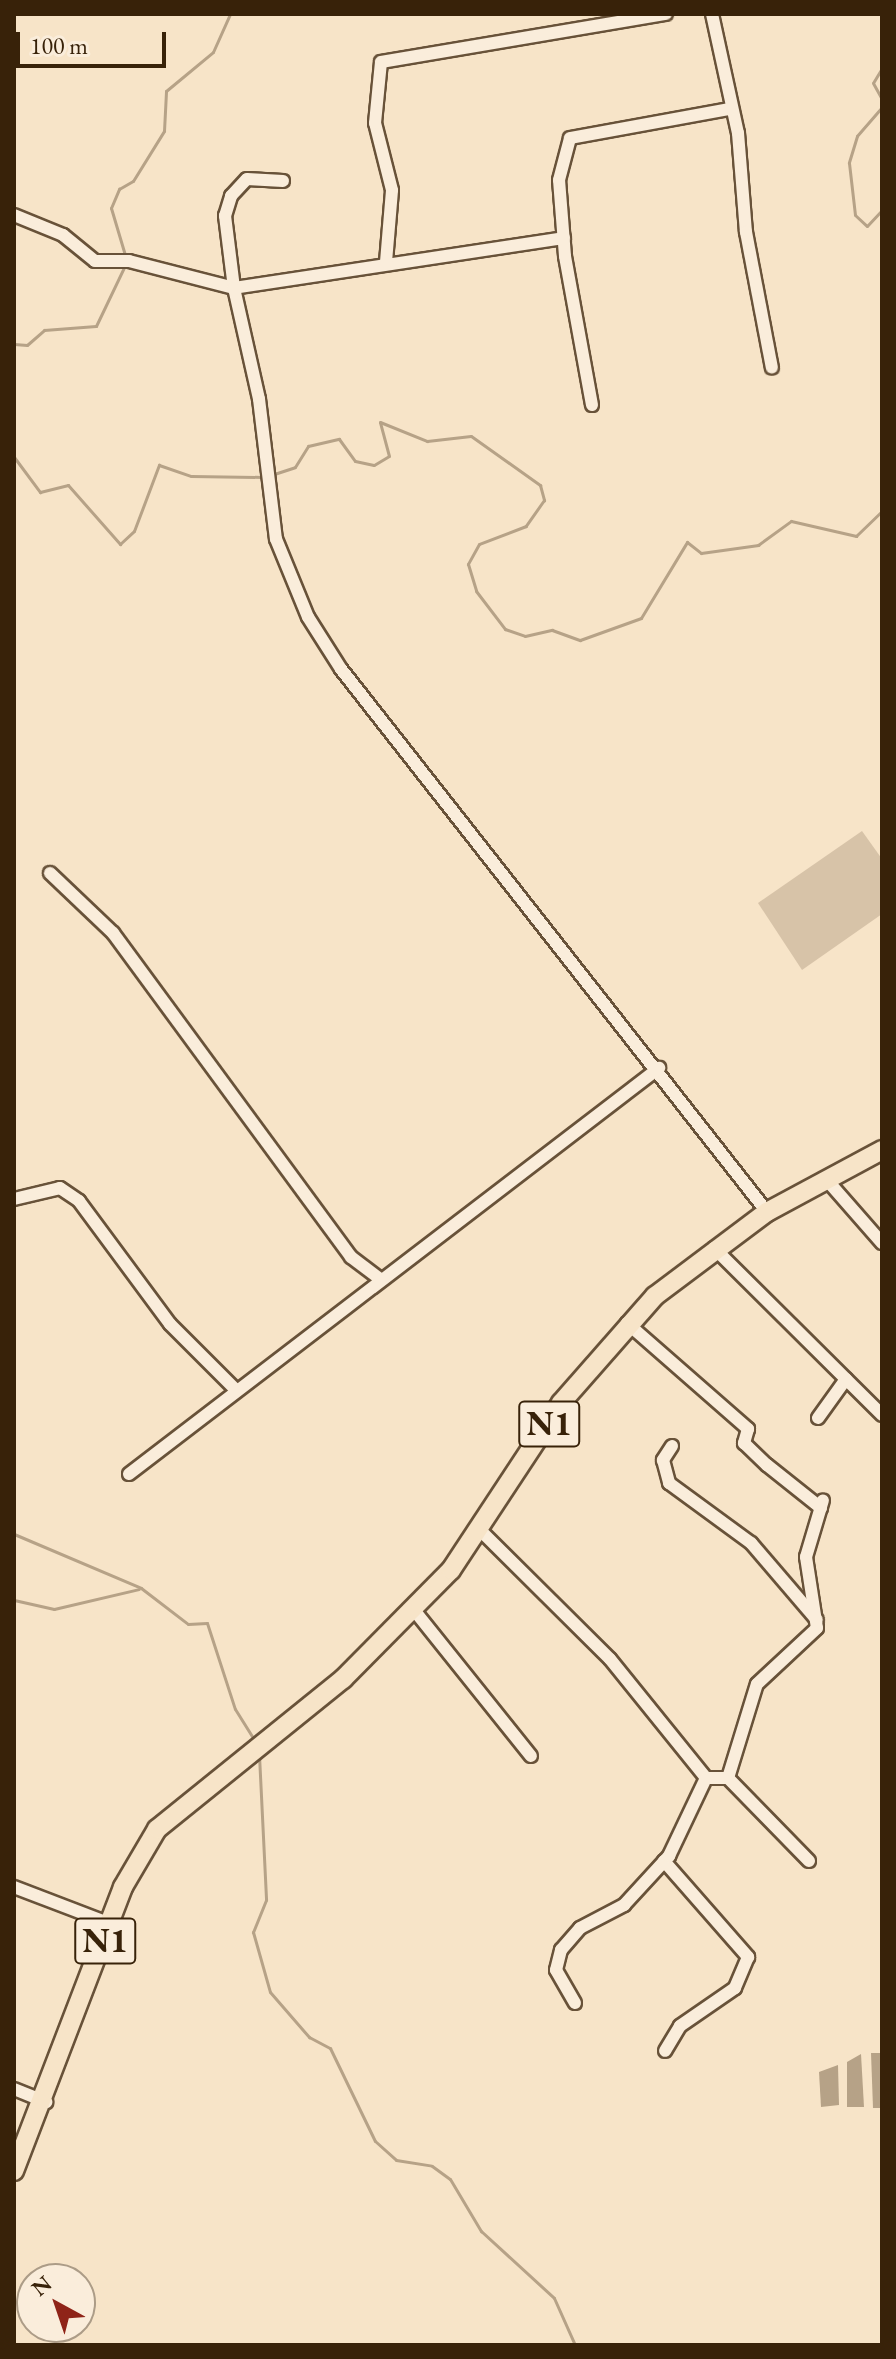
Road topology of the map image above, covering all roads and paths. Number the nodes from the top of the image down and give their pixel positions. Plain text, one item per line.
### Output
1 (666, 14) edge
2 (712, 14) edge
3 (729, 109) junction
4 (283, 181) dead end
5 (14, 215) edge
6 (564, 238) junction
7 (386, 262) junction
8 (234, 288) junction
9 (772, 368) dead end
10 (592, 405) dead end
11 (50, 873) dead end
12 (659, 1068) junction
13 (882, 1150) edge
14 (826, 1179) junction
15 (14, 1199) edge
16 (767, 1212) junction
17 (882, 1243) edge
18 (714, 1248) junction
19 (379, 1278) junction
20 (627, 1323) junction
21 (846, 1379) junction
22 (236, 1390) junction
23 (882, 1415) edge
24 (818, 1418) dead end
25 (672, 1446) dead end
26 (129, 1474) dead end
27 (482, 1532) junction
28 (414, 1610) junction
29 (817, 1620) junction
30 (531, 1756) dead end
31 (706, 1778) junction
32 (728, 1778) junction
33 (664, 1861) junction
34 (809, 1861) dead end
35 (14, 1887) edge
36 (111, 1924) junction
37 (575, 2003) dead end
38 (665, 2051) dead end
39 (14, 2089) edge
40 (46, 2102) junction
41 (14, 2171) edge

1 - 7 street
2 - 3 street
3 - 6 street
3 - 9 street
4 - 8 street
5 - 8 street
6 - 7 street
6 - 10 street
7 - 8 street
8 - 12 street
11 - 19 street
12 - 16 street
12 - 19 street
13 - 14 main road, N1
14 - 16 main road, N1
14 - 17 street
15 - 22 street
16 - 18 main road, N1
18 - 20 main road, N1
18 - 21 street
19 - 22 street
20 - 27 main road, N1
20 - 29 street
21 - 23 street
21 - 24 street
22 - 26 street
25 - 29 street
27 - 28 main road, N1
27 - 31 street
28 - 30 street
28 - 36 main road, N1
29 - 32 street
31 - 32 street
31 - 33 street
32 - 34 street
33 - 37 street
33 - 38 street
35 - 36 street
36 - 40 main road, N1
39 - 40 street
40 - 41 main road, N1

